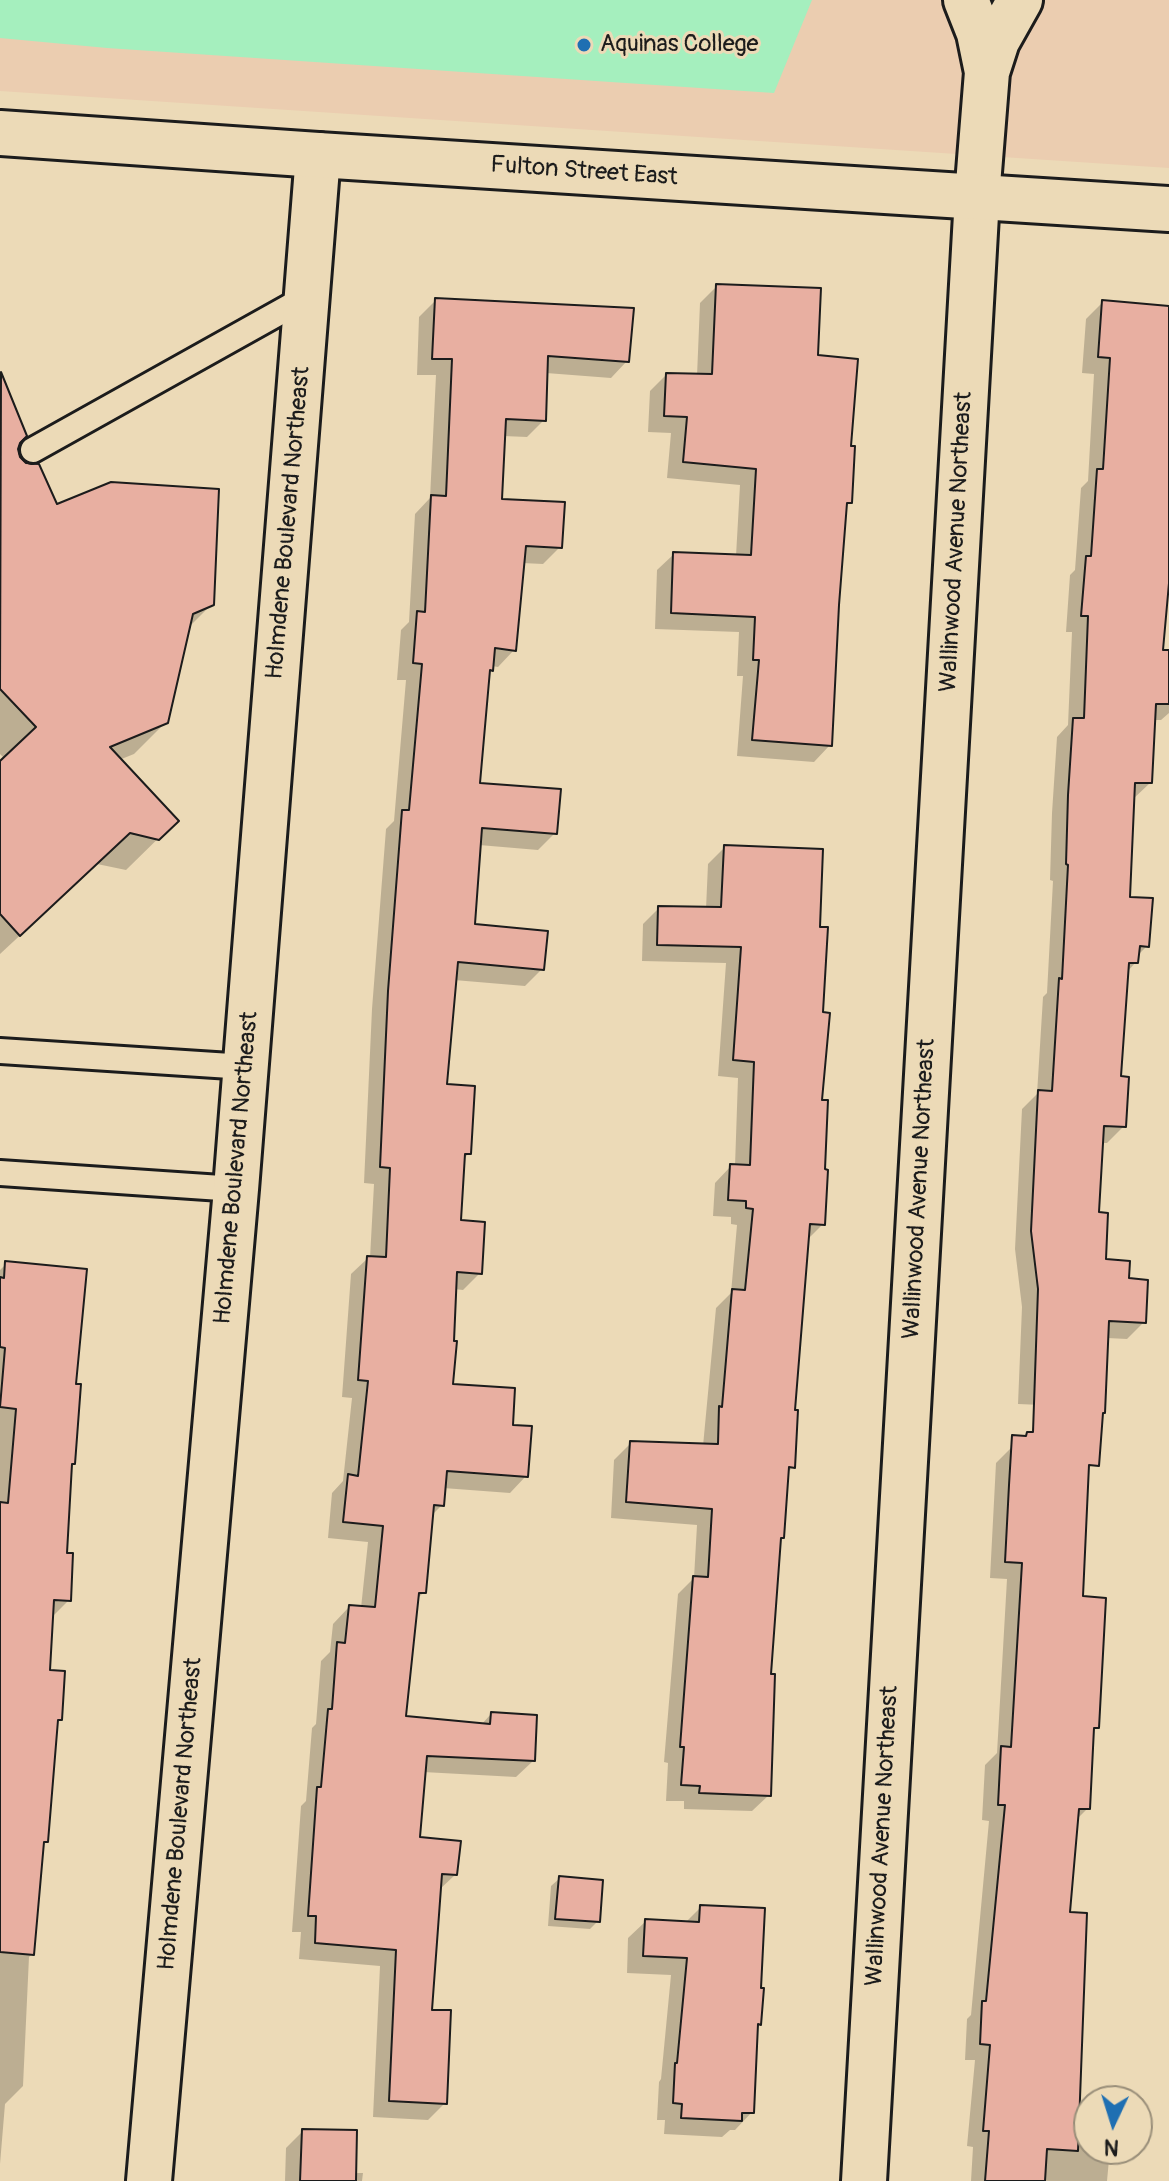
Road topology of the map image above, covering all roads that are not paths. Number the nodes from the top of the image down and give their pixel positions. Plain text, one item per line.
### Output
1 (966, 0) edge
2 (1020, 0) edge
3 (987, 72) junction
4 (0, 133) edge
5 (318, 155) junction
6 (977, 197) junction
7 (1169, 209) edge
8 (307, 297) junction
9 (33, 450) dead end
10 (0, 1051) edge
11 (246, 1067) junction
12 (0, 1173) edge
13 (236, 1189) junction
14 (149, 2181) edge
15 (864, 2181) edge

1 - 3 street
2 - 3 street
3 - 6 street, Wallinwood Avenue Northeast
4 - 5 street, Fulton Street East
5 - 6 street, Fulton Street East
5 - 8 street, Holmdene Boulevard Northeast
6 - 7 street, Fulton Street East
6 - 15 street, Wallinwood Avenue Northeast
8 - 9 lane
8 - 11 street, Holmdene Boulevard Northeast
10 - 11 lane
11 - 13 street, Holmdene Boulevard Northeast
12 - 13 lane
13 - 14 street, Holmdene Boulevard Northeast

